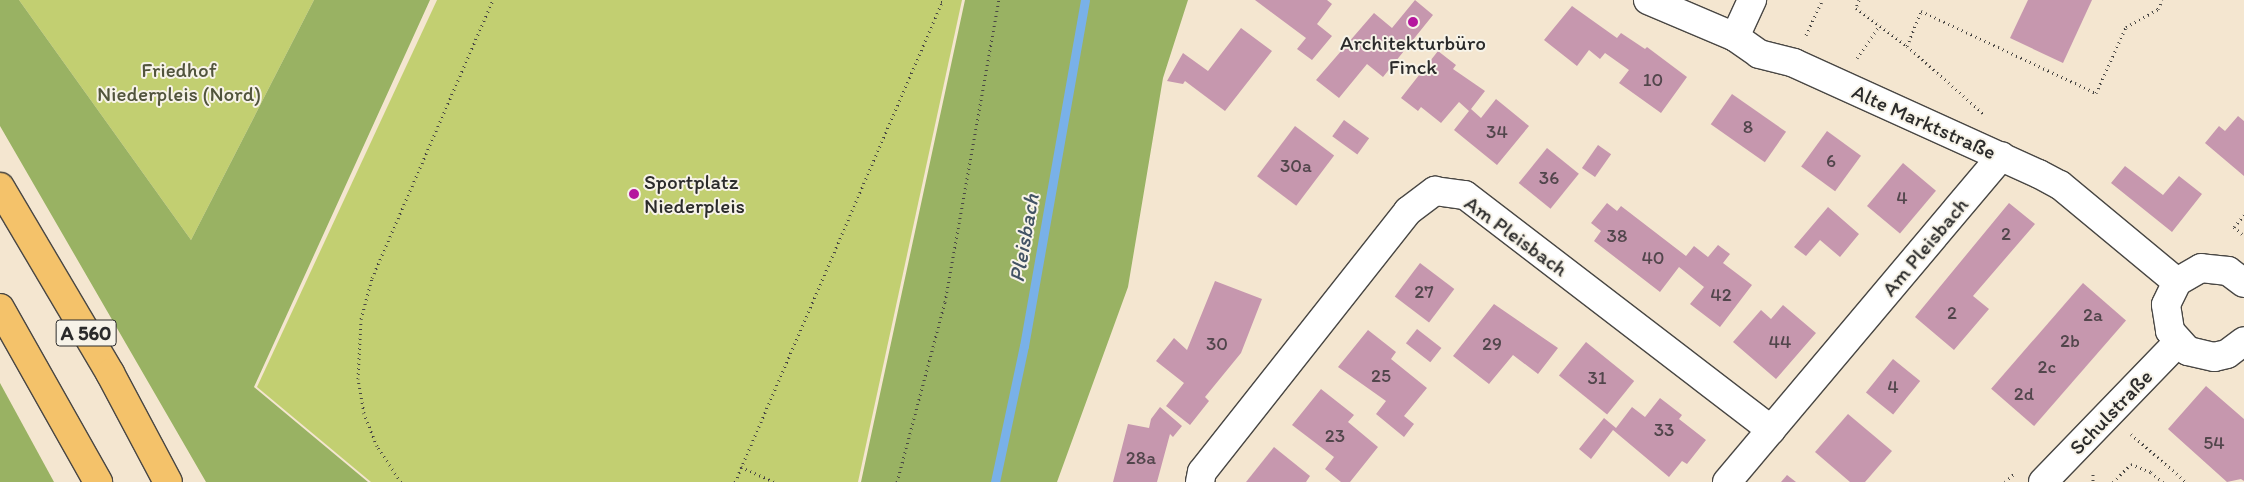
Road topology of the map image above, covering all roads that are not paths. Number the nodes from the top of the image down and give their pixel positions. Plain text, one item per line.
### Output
1 (1648, 0) edge
2 (1752, 0) edge
3 (1735, 37) junction
4 (2002, 156) junction
5 (0, 187) edge
6 (2242, 278) edge
7 (2177, 282) junction
8 (0, 308) edge
9 (2244, 341) edge
10 (2178, 343) junction
11 (1771, 430) junction
12 (98, 482) edge
13 (168, 482) edge
14 (1200, 482) edge
15 (1727, 482) edge
16 (2044, 482) edge

1 - 3 street, Alte Marktstraße
2 - 3 street
3 - 4 street, Alte Marktstraße
4 - 7 street, Alte Marktstraße
4 - 11 street, Am Pleisbach
5 - 13 highway, A 560
6 - 7 street
7 - 10 street
8 - 12 highway, A 560
9 - 10 street
10 - 16 street, Schulstraße
11 - 14 street, Am Pleisbach
11 - 15 street, Am Pleisbach

